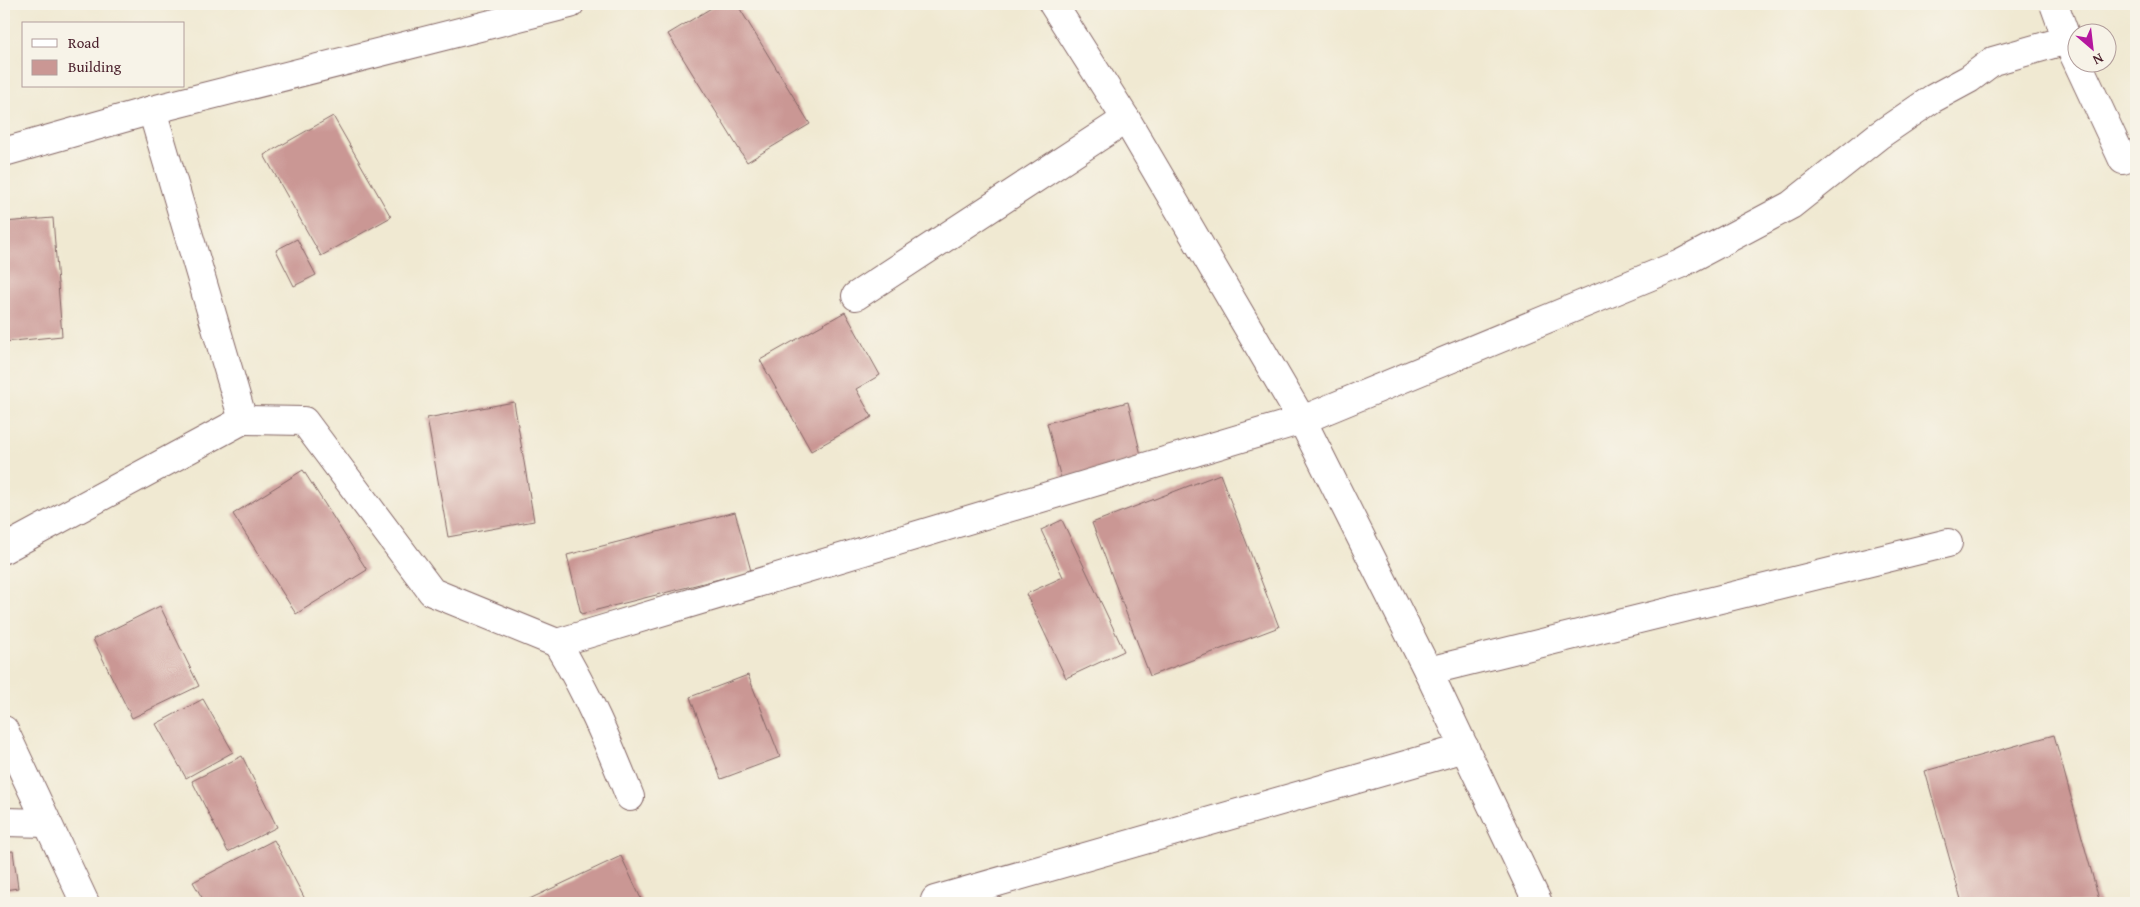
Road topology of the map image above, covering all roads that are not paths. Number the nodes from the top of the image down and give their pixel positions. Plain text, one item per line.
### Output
1 (570, 4) edge
2 (1053, 4) edge
3 (2054, 4) edge
4 (2066, 40) junction
5 (152, 110) junction
6 (1126, 119) junction
7 (4, 152) edge
8 (2123, 160) dead end
9 (856, 296) dead end
10 (243, 420) junction
11 (1302, 420) junction
12 (1948, 543) dead end
13 (4, 549) edge
14 (557, 643) junction
15 (1428, 671) junction
16 (4, 730) edge
17 (1465, 748) junction
18 (630, 797) dead end
19 (4, 822) edge
20 (47, 823) junction
21 (935, 900) dead end
22 (86, 903) edge
23 (1538, 903) edge

1 - 5 street
2 - 6 street
3 - 4 street
4 - 8 street
4 - 11 street
5 - 7 street
5 - 10 street
6 - 9 street
6 - 11 street
10 - 13 street
10 - 14 street
11 - 14 street
11 - 15 street
12 - 15 street
14 - 18 street
15 - 17 street
16 - 20 street
17 - 21 street
17 - 23 street
19 - 20 street
20 - 22 street

